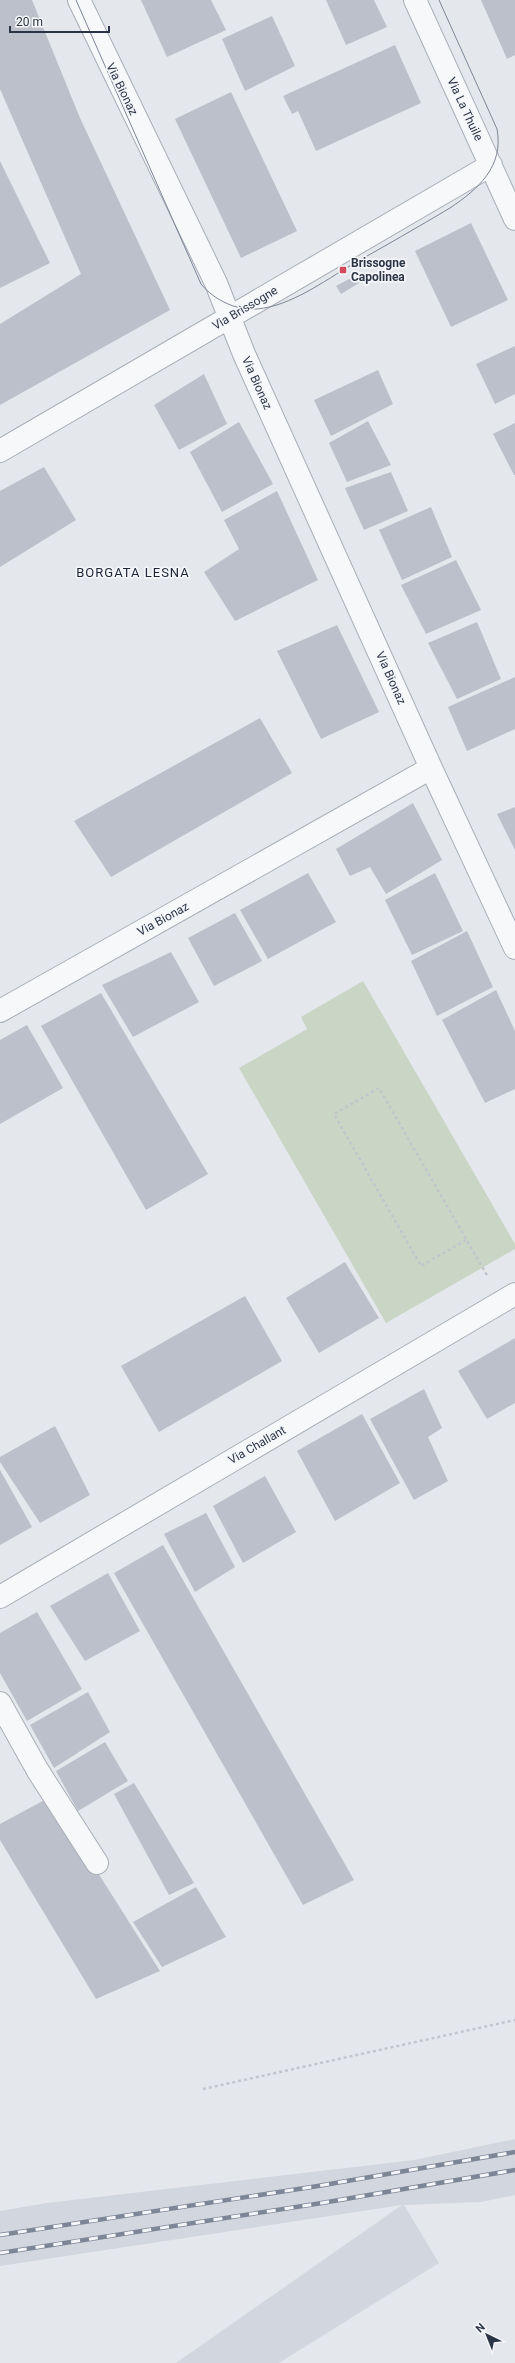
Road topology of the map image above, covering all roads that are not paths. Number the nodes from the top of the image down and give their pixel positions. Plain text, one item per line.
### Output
1 (80, 0) edge
2 (415, 0) edge
3 (491, 165) junction
4 (515, 218) edge
5 (229, 317) junction
6 (0, 451) edge
7 (431, 768) junction
8 (515, 948) edge
9 (0, 1011) edge
10 (508, 1298) edge
11 (0, 1597) edge
12 (0, 1703) edge
13 (97, 1863) dead end

1 - 5 street, Via Bionaz
2 - 3 street, Via La Thuile
3 - 4 street, Via La Thuile
3 - 5 street, Via Brissogne
5 - 6 street, Via Brissogne
5 - 7 street, Via Bionaz
7 - 8 street, Via Bionaz
7 - 9 street, Via Bionaz
10 - 11 street, Via Challant
12 - 13 street

